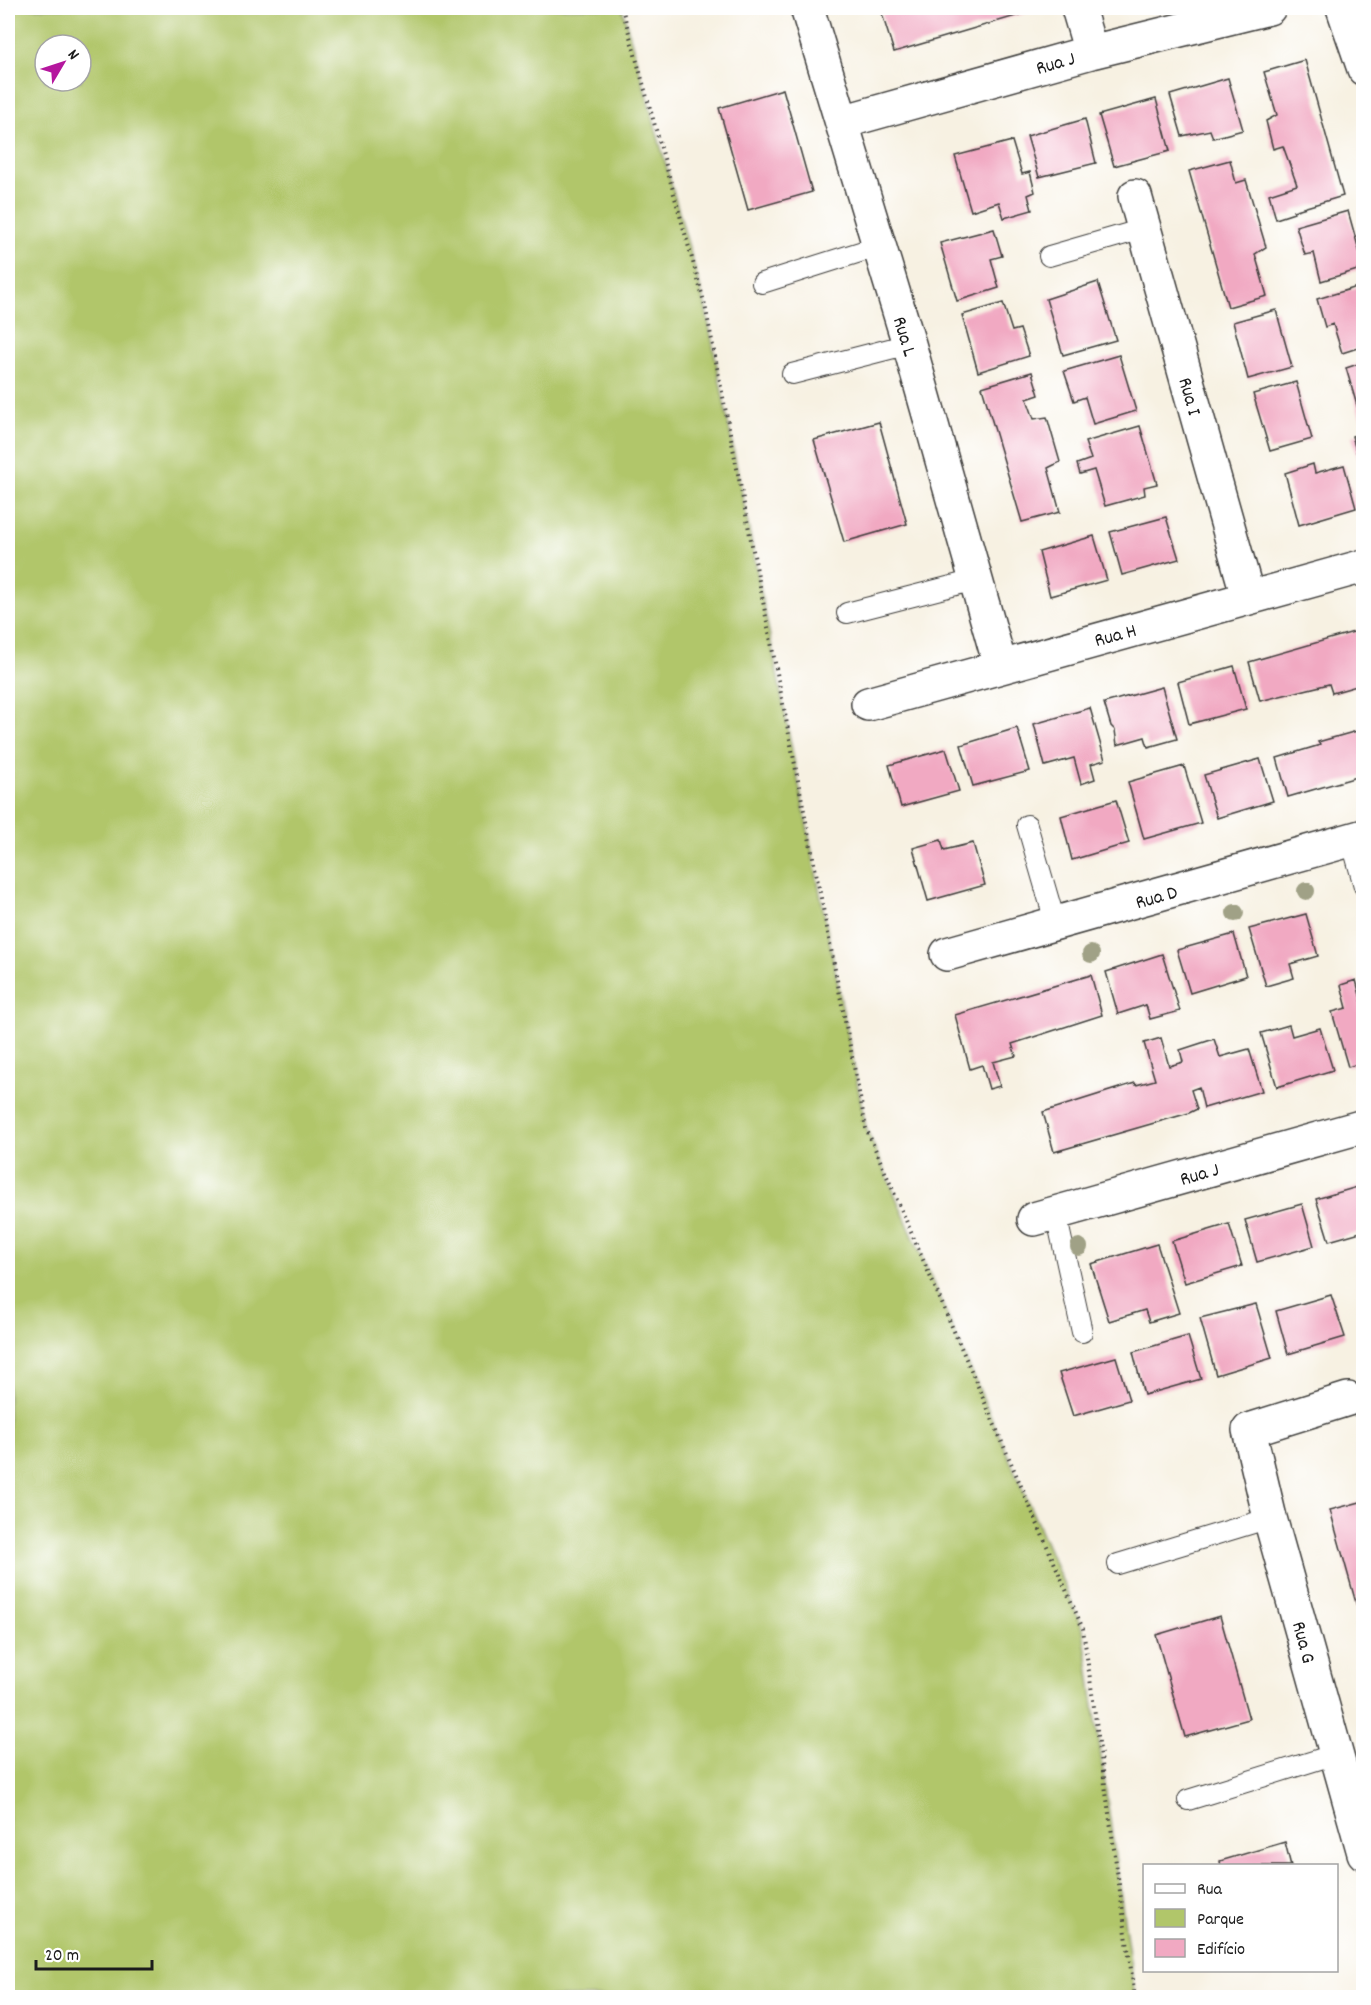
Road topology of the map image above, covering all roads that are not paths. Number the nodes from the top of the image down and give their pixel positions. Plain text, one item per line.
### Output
1 (807, 8) edge
2 (1078, 8) edge
3 (1269, 8) edge
4 (1343, 8) edge
5 (1091, 52) junction
6 (1364, 69) edge
7 (842, 122) junction
8 (1135, 196) dead end
9 (1143, 229) junction
10 (879, 246) junction
11 (1049, 256) dead end
12 (762, 283) dead end
13 (909, 344) junction
14 (792, 374) dead end
15 (1364, 566) edge
16 (975, 580) junction
17 (1248, 597) junction
18 (847, 614) dead end
19 (1000, 665) junction
20 (868, 704) dead end
21 (1027, 825) dead end
22 (1357, 837) edge
23 (1364, 886) edge
24 (1056, 925) junction
25 (947, 954) dead end
26 (1364, 1126) edge
27 (1045, 1216) joint
28 (1082, 1332) dead end
29 (1348, 1399) dead end
30 (1270, 1518) junction
31 (1118, 1564) dead end
32 (1336, 1754) junction
33 (1188, 1800) dead end
34 (1364, 1852) edge

1 - 7 street, Rua L
2 - 5 street
3 - 5 street, Rua J
4 - 6 street
5 - 7 street, Rua J
7 - 10 street, Rua L
8 - 9 street, Rua I
9 - 11 lane
9 - 17 street, Rua I
10 - 12 lane
10 - 13 street, Rua L
13 - 14 lane
13 - 16 street, Rua L
15 - 17 street, Rua H
16 - 18 lane
16 - 19 street, Rua L
17 - 19 street, Rua H
19 - 20 street, Rua H
21 - 24 lane
22 - 23 lane
22 - 24 street, Rua D
24 - 25 street, Rua D
26 - 27 street, Rua J
27 - 28 lane
29 - 30 street, Rua G
30 - 31 lane
30 - 32 street, Rua G
32 - 33 lane
32 - 34 street, Rua G

